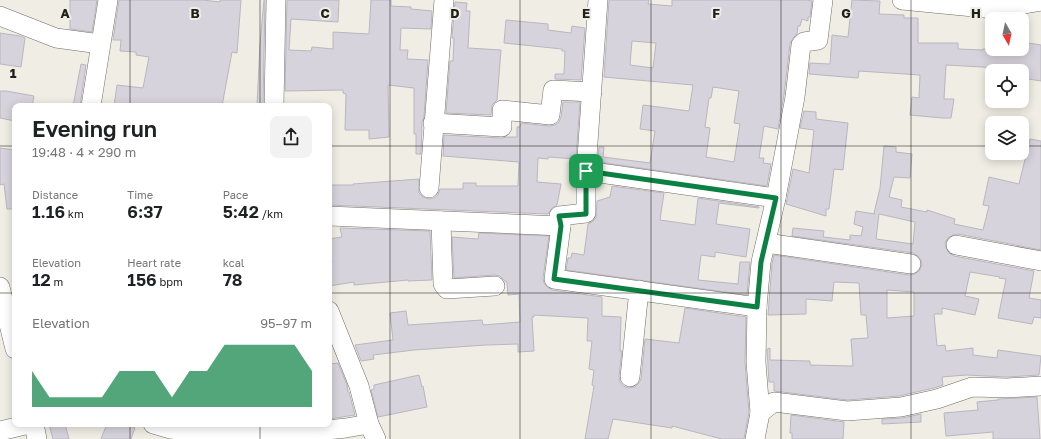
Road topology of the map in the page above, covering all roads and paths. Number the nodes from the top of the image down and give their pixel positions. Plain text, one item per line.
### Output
1 (108, 0) edge
2 (276, 0) edge
3 (444, 0) edge
4 (598, 0) edge
5 (823, 0) edge
6 (902, 0) edge
7 (1041, 1) edge
8 (0, 16) edge
9 (100, 44) junction
10 (592, 92) junction
11 (91, 103) edge
12 (274, 103) edge
13 (434, 123) junction
14 (586, 171) junction
15 (429, 188) dead end
16 (776, 198) junction
17 (332, 216) edge
18 (441, 221) junction
19 (561, 226) junction
20 (766, 243) junction
21 (956, 245) dead end
22 (1041, 261) edge
23 (911, 264) dead end
24 (494, 286) dead end
25 (0, 288) edge
26 (639, 290) junction
27 (757, 307) junction
28 (332, 318) edge
29 (12, 337) edge
30 (630, 377) dead end
31 (1041, 386) edge
32 (760, 413) junction
33 (18, 427) edge
34 (35, 427) edge
35 (163, 427) edge
36 (0, 432) edge
37 (372, 432) edge
38 (271, 438) edge
39 (37, 439) edge
40 (755, 439) edge

1 - 9 street
2 - 12 street
3 - 13 street
4 - 10 street
5 - 16 street
6 - 7 street
8 - 9 street
9 - 11 street
10 - 13 street
10 - 14 street
13 - 15 street
14 - 16 street
14 - 19 street
16 - 20 street
17 - 18 street
18 - 19 street
18 - 24 street
19 - 26 street
20 - 23 street
20 - 27 street
21 - 22 street
25 - 29 street
26 - 27 street
26 - 30 street
27 - 32 street
28 - 37 street
31 - 32 street
32 - 40 street
33 - 36 street
34 - 39 street
35 - 38 street
37 - 38 street

